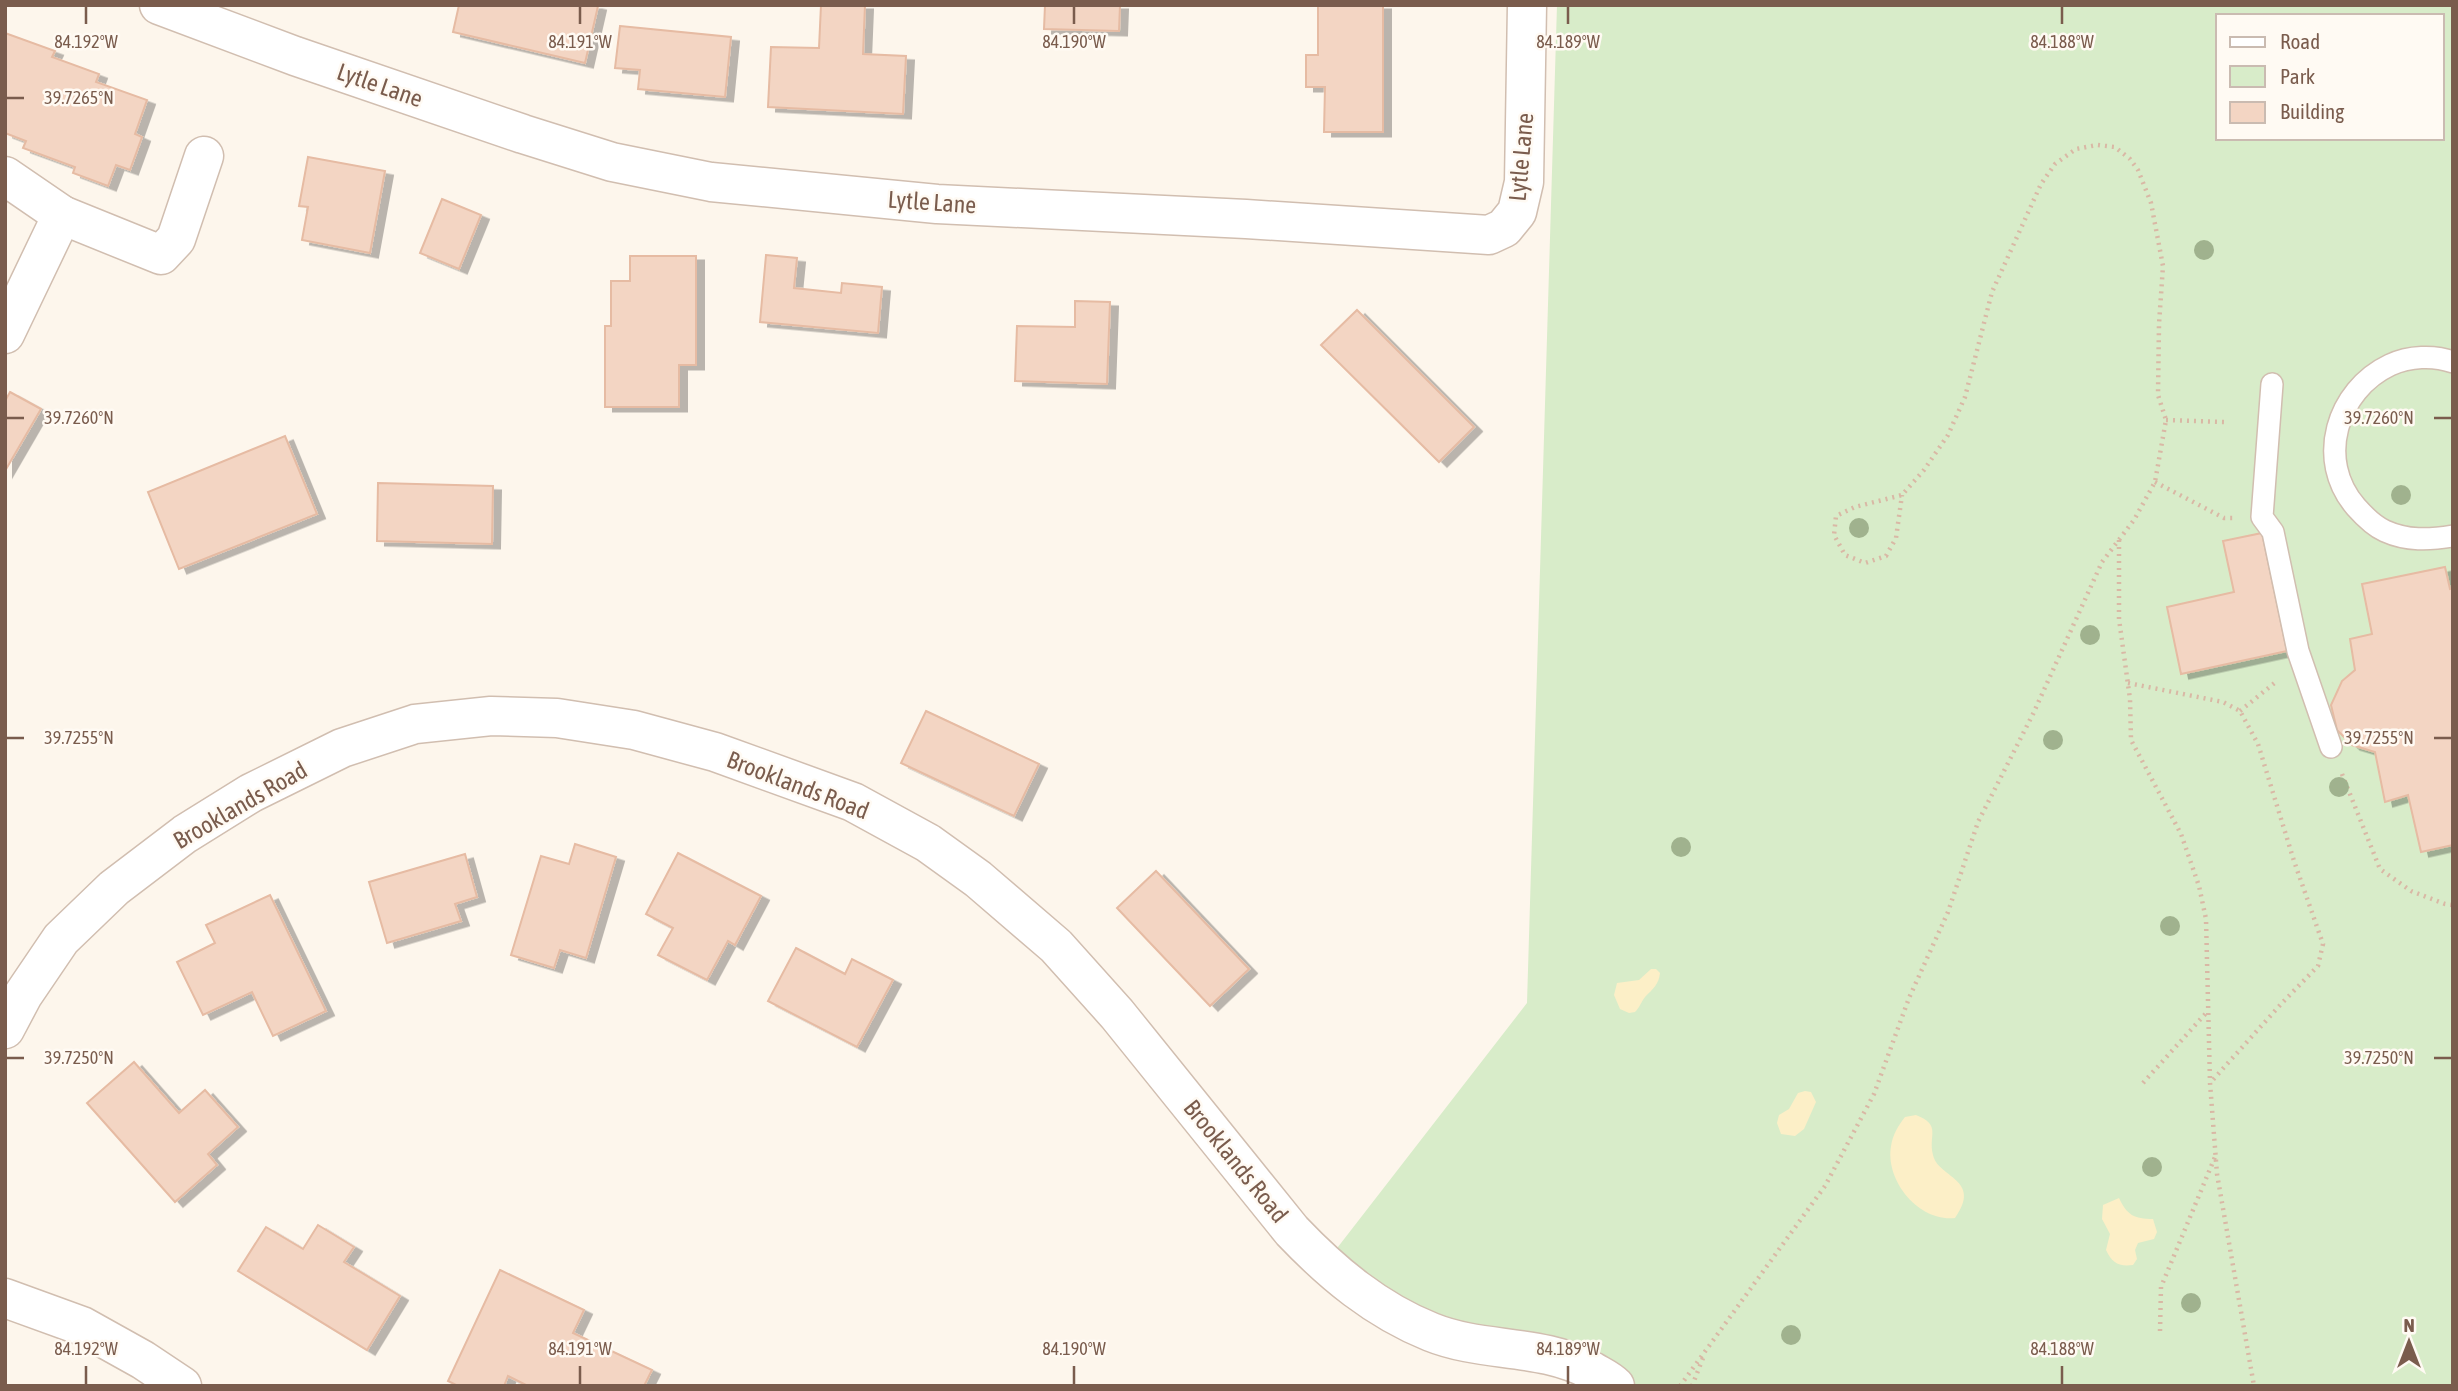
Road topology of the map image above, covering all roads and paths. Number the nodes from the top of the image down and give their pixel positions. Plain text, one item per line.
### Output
1 (159, 5) edge
2 (1527, 5) edge
3 (204, 156) dead end
4 (5, 176) edge
5 (62, 215) junction
6 (5, 334) edge
7 (2453, 362) edge
8 (2272, 384) dead end
9 (2166, 420) junction
10 (2224, 422) dead end
11 (2155, 482) junction
12 (1902, 495) junction
13 (2262, 517) junction
14 (2453, 536) edge
15 (2119, 539) junction
16 (2281, 679) dead end
17 (2128, 683) junction
18 (2240, 711) junction
19 (2332, 747) joint
20 (2453, 905) edge
21 (2208, 1011) junction
22 (5, 1030) edge
23 (2143, 1083) dead end
24 (2210, 1083) junction
25 (2216, 1156) junction
26 (5, 1298) edge
27 (2160, 1331) dead end
28 (1705, 1350) junction
29 (182, 1386) edge
30 (1615, 1386) edge
31 (1680, 1386) edge
32 (1692, 1386) edge
33 (2254, 1386) edge

1 - 2 street, Lytle Lane
3 - 5 street
4 - 5 street
5 - 6 street
7 - 14 lane
8 - 13 lane
9 - 10 path
9 - 11 path
9 - 12 path
11 - 13 path
11 - 15 path
12 - 12 path
13 - 19 lane
15 - 17 path
15 - 28 path
16 - 18 path
17 - 18 path
17 - 21 path
18 - 24 path
19 - 20 path
21 - 23 path
21 - 24 path
22 - 30 street, Brooklands Road
24 - 25 path
25 - 27 path
25 - 33 path
26 - 29 street
28 - 31 path
28 - 32 path

